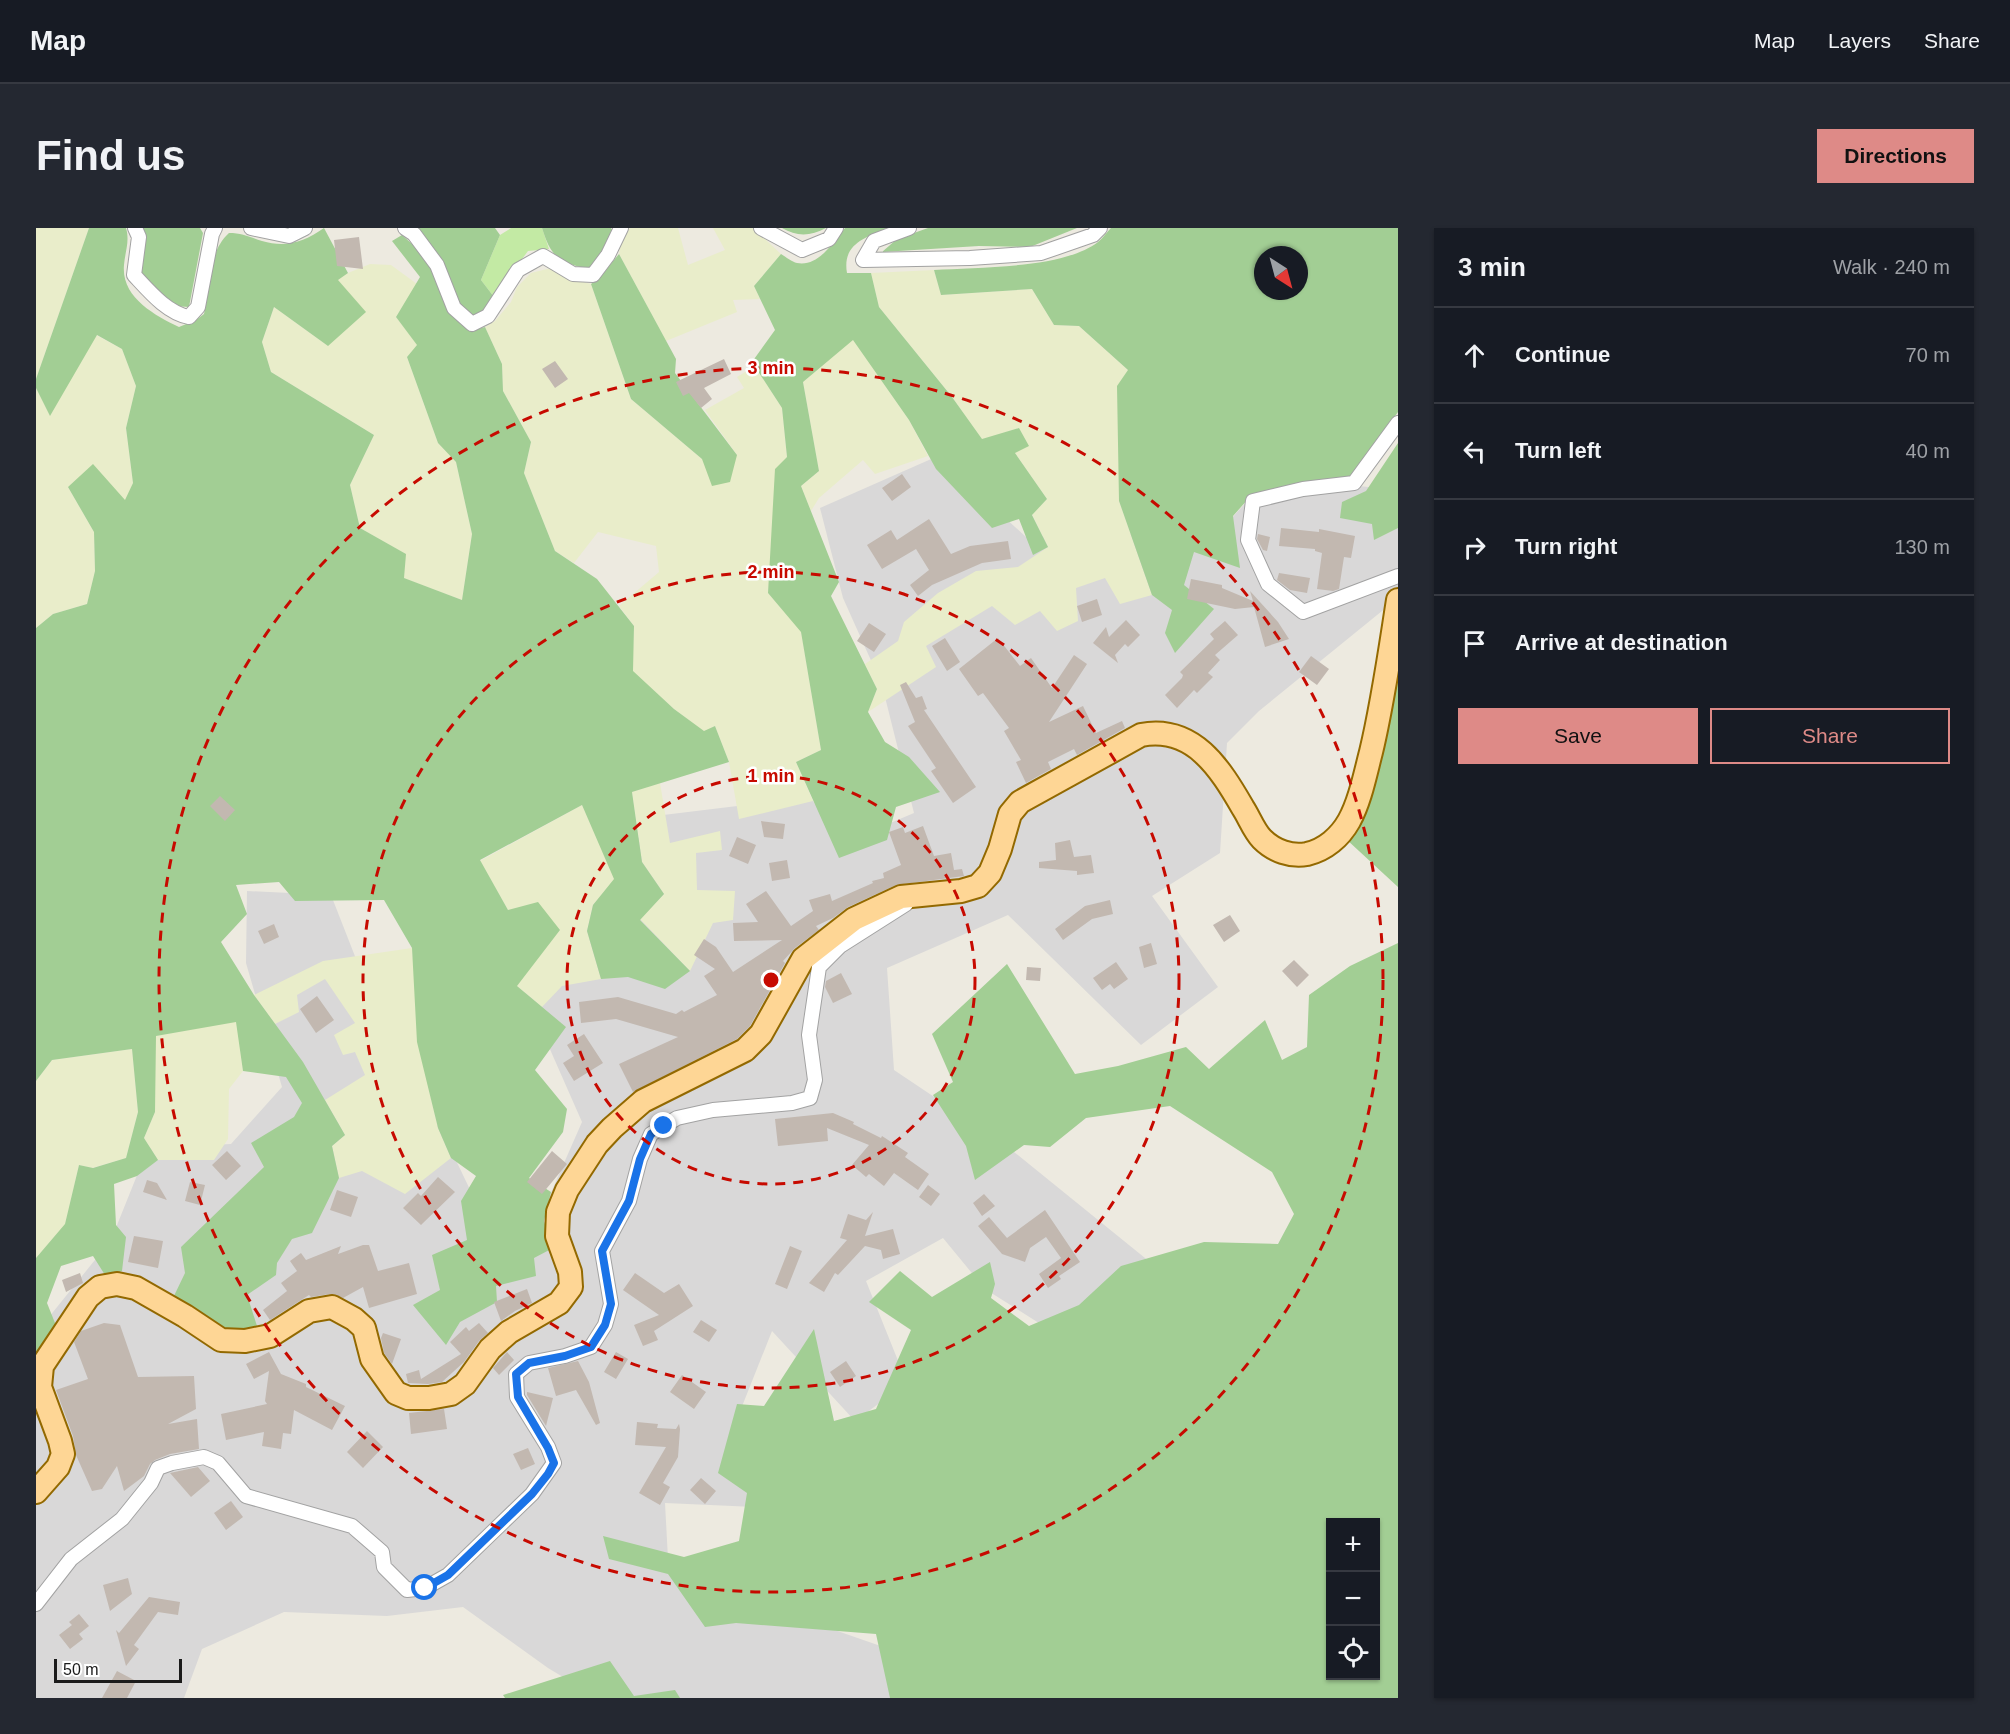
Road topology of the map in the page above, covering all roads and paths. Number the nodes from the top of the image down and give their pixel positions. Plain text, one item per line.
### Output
1 (135, 228) edge
2 (215, 228) edge
3 (251, 228) edge
4 (305, 228) edge
5 (405, 228) edge
6 (621, 228) edge
7 (761, 228) edge
8 (836, 228) edge
9 (909, 228) edge
10 (1100, 228) edge
11 (1398, 423) edge
12 (1398, 576) edge
13 (1398, 600) edge
14 (920, 894) junction
15 (36, 1492) edge
16 (36, 1604) edge

1 - 2 street
3 - 4 street
5 - 6 street
7 - 8 street
9 - 10 street
11 - 12 street
13 - 14 main road
14 - 15 main road
14 - 16 street

